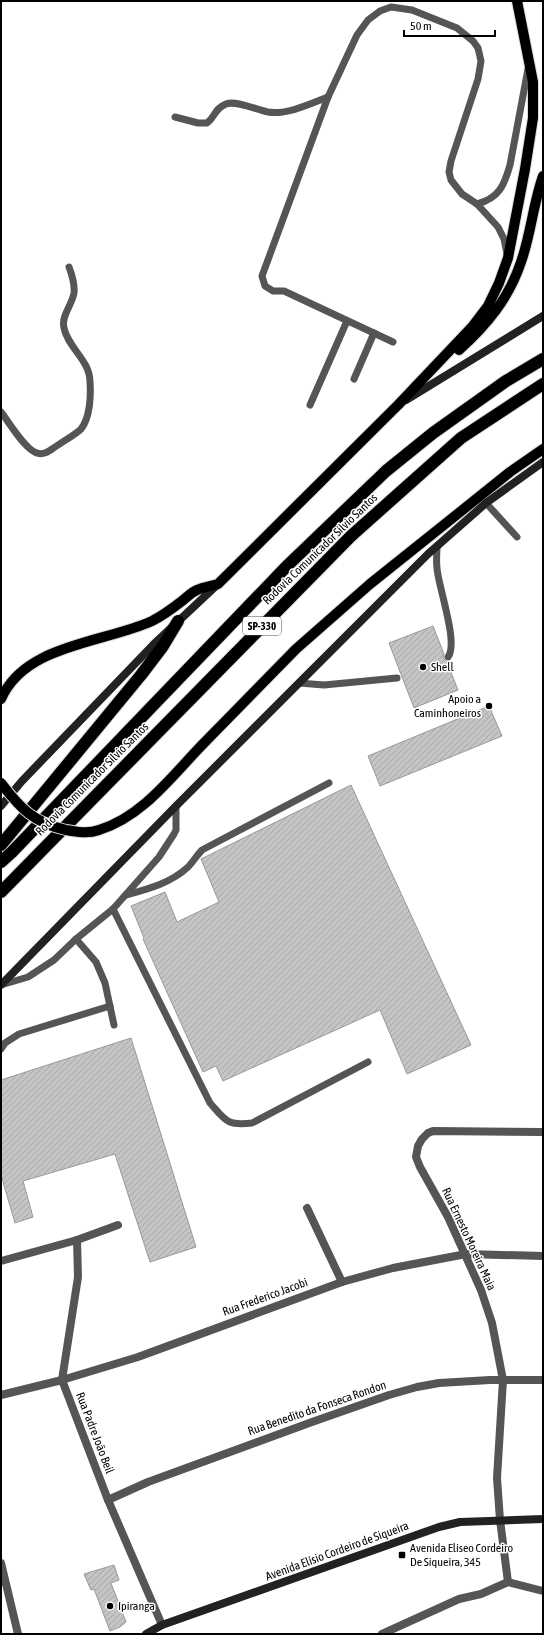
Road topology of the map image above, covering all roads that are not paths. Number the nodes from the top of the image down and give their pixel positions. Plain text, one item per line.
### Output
1 (517, 1) edge
2 (529, 63) junction
3 (328, 97) junction
4 (175, 117) dead end
5 (543, 176) edge
6 (477, 204) junction
7 (508, 258) junction
8 (69, 266) dead end
9 (543, 316) edge
10 (347, 321) junction
11 (374, 333) junction
12 (393, 342) dead end
13 (543, 359) edge
14 (432, 369) junction
15 (354, 379) dead end
16 (543, 384) edge
17 (398, 405) junction
18 (310, 406) dead end
19 (1, 412) edge
20 (543, 449) edge
21 (543, 462) edge
22 (486, 503) junction
23 (517, 537) dead end
24 (437, 546) junction
25 (218, 584) junction
26 (178, 621) junction
27 (448, 657) dead end
28 (397, 678) dead end
29 (299, 683) junction
30 (1, 699) edge
31 (1, 783) edge
32 (329, 783) dead end
33 (1, 806) edge
34 (176, 806) junction
35 (1, 845) edge
36 (1, 862) edge
37 (1, 892) edge
38 (126, 895) junction
39 (113, 909) junction
40 (76, 939) junction
41 (1, 985) edge
42 (110, 1006) junction
43 (114, 1025) dead end
44 (1, 1049) edge
45 (368, 1062) dead end
46 (543, 1132) edge
47 (307, 1208) dead end
48 (118, 1225) dead end
49 (77, 1240) junction
50 (466, 1254) junction
51 (543, 1256) edge
52 (1, 1261) edge
53 (342, 1282) junction
54 (62, 1380) junction
55 (503, 1380) junction
56 (543, 1380) edge
57 (1, 1395) edge
58 (108, 1500) junction
59 (543, 1518) edge
60 (500, 1520) junction
61 (1, 1563) edge
62 (508, 1582) junction
63 (543, 1591) edge
64 (162, 1625) junction
65 (394, 1632) edge
66 (18, 1634) edge
67 (146, 1634) edge
68 (382, 1634) edge

1 - 2 main road
2 - 6 lane
2 - 7 main road
3 - 4 lane
3 - 6 lane
3 - 10 lane
5 - 14 main road
6 - 7 lane
7 - 14 main road
8 - 19 lane
9 - 17 main road
10 - 11 lane
10 - 18 lane
11 - 12 lane
11 - 15 lane
13 - 36 highway, Rodovia Comunicador Silvio Santos / SP-330
14 - 17 main road
16 - 37 highway, Rodovia Comunicador Silvio Santos / SP-330
17 - 25 main road
20 - 31 main road, bridge
21 - 22 main road
22 - 23 lane
22 - 24 main road
24 - 27 lane
24 - 29 main road
25 - 26 main road
25 - 30 main road
26 - 33 main road
26 - 35 highway
28 - 29 lane
29 - 34 main road
32 - 38 lane
34 - 38 lane
34 - 41 main road
38 - 39 lane
39 - 40 lane
39 - 45 lane
40 - 41 lane
40 - 42 lane
42 - 43 lane
42 - 44 lane
46 - 50 street, Rua Ernesto Moreira Maia
47 - 53 street
48 - 49 street
49 - 52 street
49 - 54 street, Rua Padre João Beil
50 - 51 street, Rua Frederico Jacobi
50 - 53 street, Rua Frederico Jacobi
50 - 55 street, Rua Ernesto Moreira Maia
53 - 54 street, Rua Frederico Jacobi
54 - 57 street, Rua Frederico Jacobi
54 - 58 street, Rua Padre João Beil
55 - 56 street, Rua Benedito da Fonseca Rondon
55 - 58 street, Rua Benedito da Fonseca Rondon
55 - 60 street, Rua Ernesto Moreira Maia
58 - 64 street, Rua Padre João Beil
59 - 60 main road, Avenida Elísio Cordeiro de Siqueira
60 - 62 street, Rua Ernesto Moreira Maia
60 - 64 main road, Avenida Elísio Cordeiro de Siqueira
61 - 66 street
62 - 63 street
62 - 65 street
64 - 67 main road, Avenida Elísio Cordeiro de Siqueira
65 - 68 street

